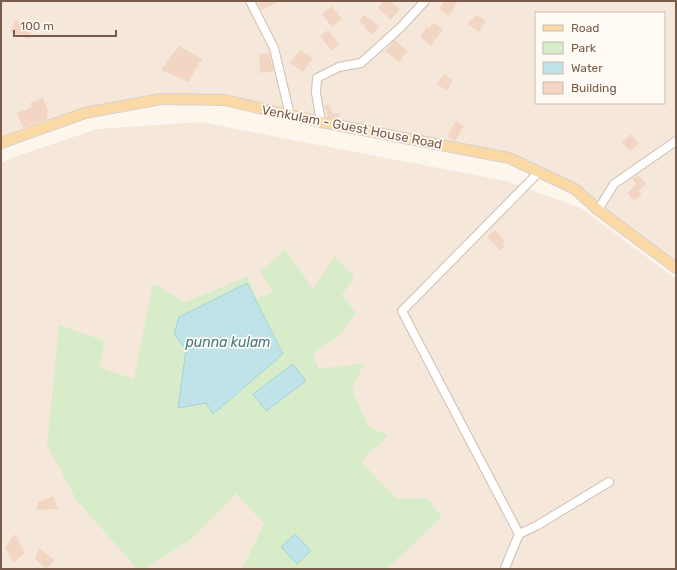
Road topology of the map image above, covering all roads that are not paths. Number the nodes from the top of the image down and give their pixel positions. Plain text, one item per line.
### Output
1 (250, 1) edge
2 (425, 1) edge
3 (290, 115) junction
4 (321, 122) junction
5 (676, 141) edge
6 (1, 143) edge
7 (539, 172) junction
8 (598, 210) junction
9 (676, 268) edge
10 (609, 482) dead end
11 (519, 534) junction
12 (506, 569) edge

1 - 3 street
2 - 4 street
3 - 4 main road, Venkulam - Guest House Road
3 - 6 main road, Venkulam - Guest House Road
4 - 7 main road, Venkulam - Guest House Road
5 - 8 street
7 - 8 main road, Venkulam - Guest House Road
7 - 11 street
8 - 9 main road, Venkulam - Guest House Road
10 - 11 street
11 - 12 street

